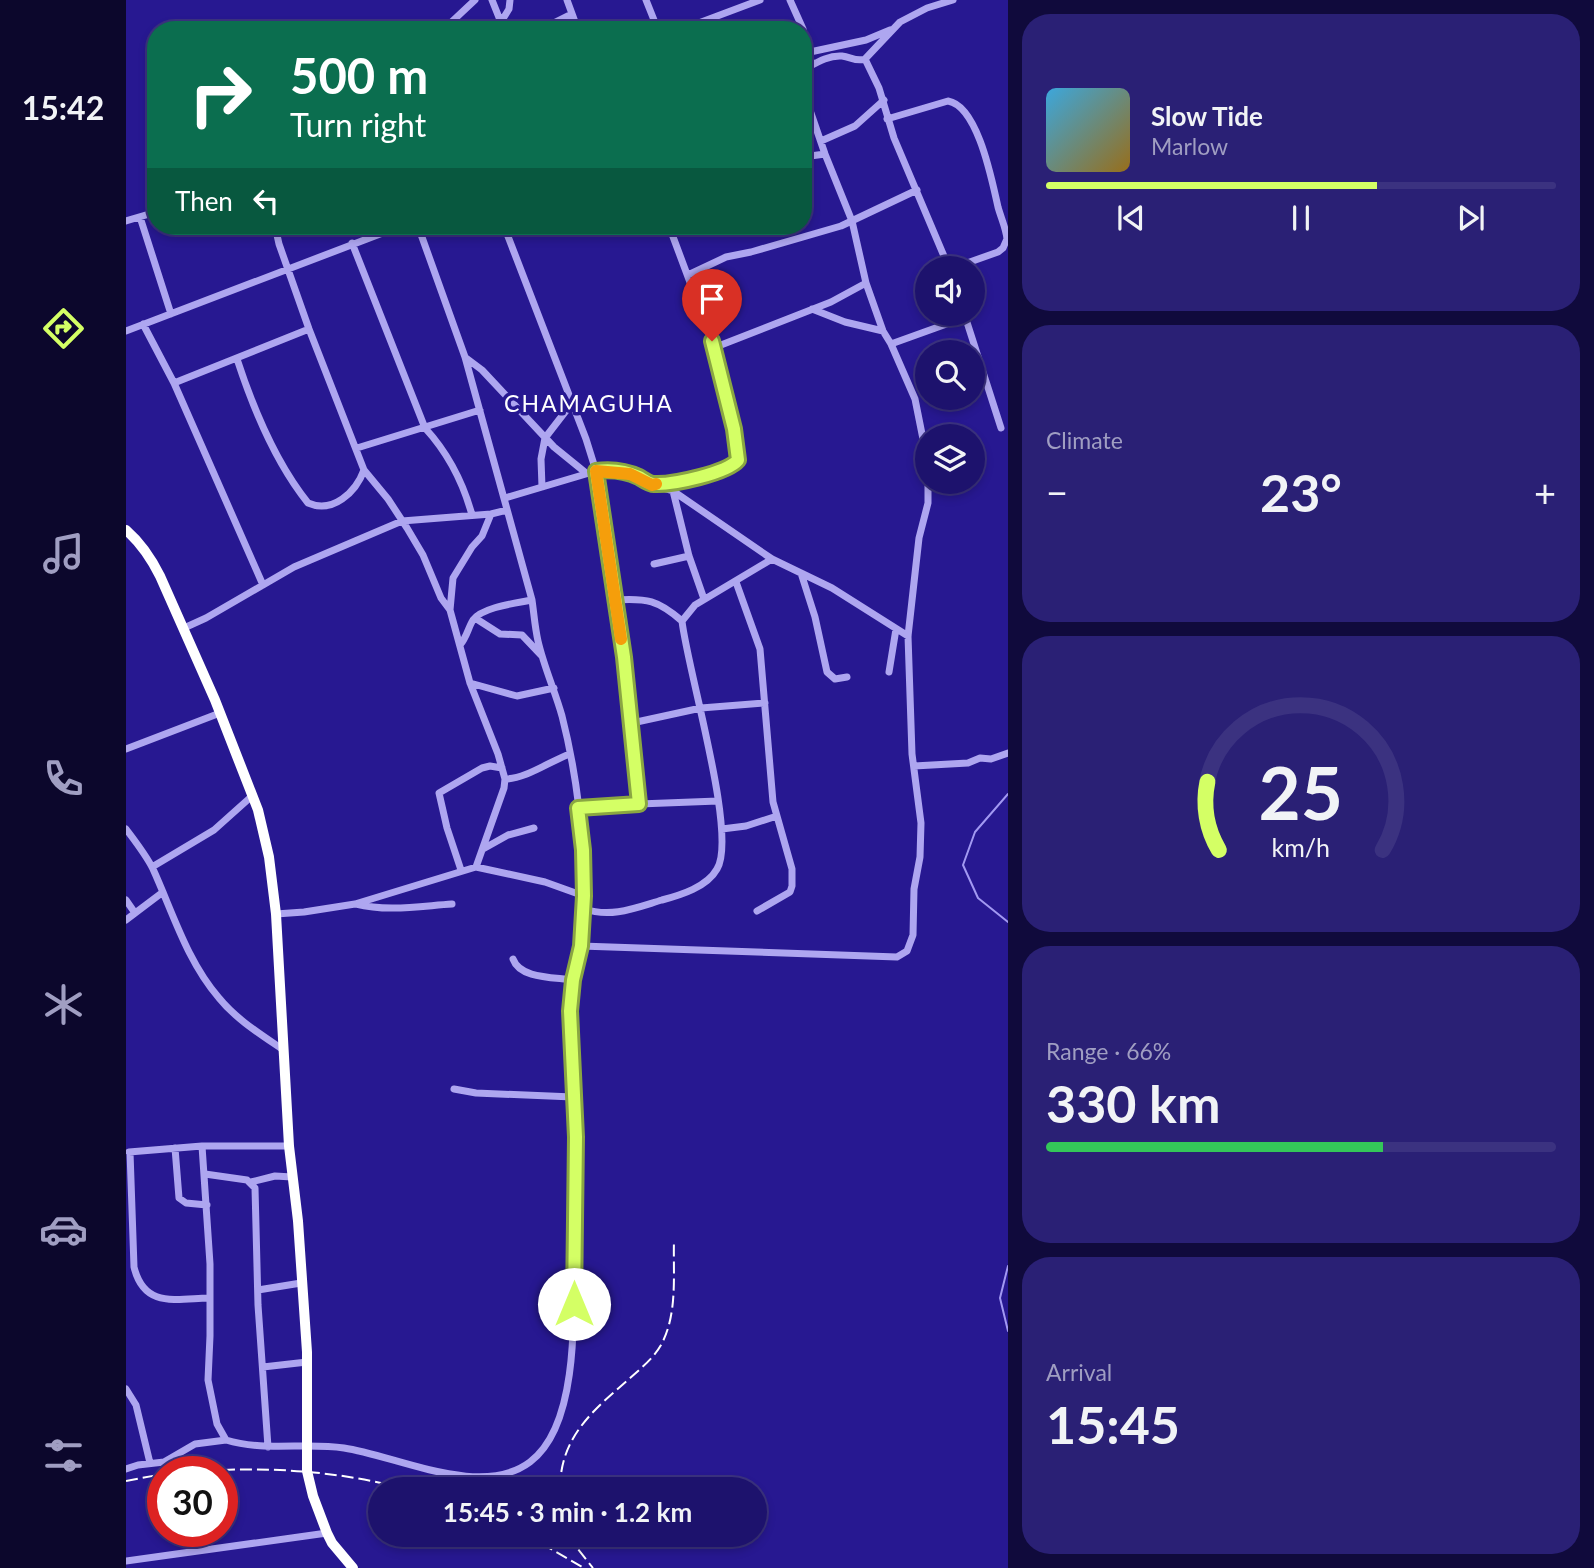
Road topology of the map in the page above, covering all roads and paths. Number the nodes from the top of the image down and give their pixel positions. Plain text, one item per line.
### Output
1 (475, 0) edge
2 (492, 0) edge
3 (510, 0) edge
4 (567, 0) edge
5 (646, 0) edge
6 (760, 0) edge
7 (791, 0) edge
8 (953, 0) edge
9 (748, 2) edge
10 (937, 2) edge
11 (572, 14) junction
12 (453, 21) edge
13 (500, 21) edge
14 (504, 21) edge
15 (558, 21) edge
16 (575, 21) edge
17 (654, 21) edge
18 (702, 21) edge
19 (799, 21) edge
20 (892, 29) junction
21 (812, 52) edge
22 (865, 59) junction
23 (812, 65) edge
24 (884, 100) junction
25 (812, 116) edge
26 (887, 119) junction
27 (821, 141) junction
28 (825, 154) junction
29 (812, 156) edge
30 (916, 190) junction
31 (147, 215) edge
32 (140, 217) junction
33 (852, 221) junction
34 (126, 222) edge
35 (812, 233) edge
36 (276, 235) edge
37 (369, 235) edge
38 (421, 235) edge
39 (507, 235) edge
40 (672, 235) edge
41 (806, 235) edge
42 (352, 243) junction
43 (946, 256) edge
44 (985, 256) edge
45 (287, 268) junction
46 (688, 275) junction
47 (866, 283) junction
48 (812, 309) junction
49 (172, 314) junction
50 (144, 324) junction
51 (937, 326) edge
52 (969, 326) edge
53 (309, 329) junction
54 (126, 331) edge
55 (883, 331) junction
56 (891, 344) junction
57 (716, 352) junction
58 (465, 357) junction
59 (237, 359) junction
60 (174, 383) junction
61 (572, 403) junction
62 (480, 410) junction
63 (920, 424) edge
64 (425, 428) junction
65 (1001, 428) dead end
66 (545, 438) junction
67 (357, 448) junction
68 (364, 470) junction
69 (596, 471) junction
70 (586, 473) junction
71 (652, 485) junction
72 (542, 487) junction
73 (673, 491) junction
74 (928, 494) edge
75 (505, 498) junction
76 (507, 510) junction
77 (491, 514) junction
78 (472, 515) junction
79 (402, 521) junction
80 (126, 530) edge
81 (689, 556) junction
82 (772, 559) junction
83 (654, 564) dead end
84 (801, 573) junction
85 (452, 580) junction
86 (736, 582) junction
87 (264, 585) junction
88 (439, 594) junction
89 (704, 599) junction
90 (532, 600) junction
91 (615, 600) junction
92 (450, 610) junction
93 (475, 618) junction
94 (682, 621) junction
95 (184, 628) junction
96 (896, 629) junction
97 (908, 636) junction
98 (460, 645) junction
99 (543, 658) junction
100 (889, 672) dead end
101 (847, 677) dead end
102 (470, 683) junction
103 (554, 688) junction
104 (765, 703) junction
105 (701, 708) junction
106 (220, 713) junction
107 (632, 723) junction
108 (126, 749) edge
109 (1008, 753) edge
110 (570, 754) junction
111 (914, 766) junction
112 (502, 768) junction
113 (505, 779) junction
114 (252, 796) junction
115 (718, 801) junction
116 (639, 804) junction
117 (578, 808) junction
118 (777, 816) junction
119 (534, 828) dead end
120 (126, 829) edge
121 (722, 829) junction
122 (483, 849) junction
123 (152, 867) junction
124 (476, 867) junction
125 (461, 870) junction
126 (163, 892) junction
127 (584, 896) junction
128 (126, 900) edge
129 (355, 904) junction
130 (452, 904) dead end
131 (584, 909) junction
132 (757, 911) dead end
133 (135, 913) junction
134 (275, 914) junction
135 (126, 920) edge
136 (581, 946) junction
137 (513, 959) dead end
138 (573, 980) junction
139 (282, 1048) junction
140 (454, 1089) dead end
141 (573, 1097) junction
142 (202, 1146) junction
143 (289, 1146) junction
144 (175, 1148) junction
145 (128, 1152) edge
146 (205, 1174) junction
147 (292, 1177) junction
148 (251, 1182) junction
149 (207, 1205) junction
150 (301, 1283) junction
151 (258, 1290) junction
152 (208, 1298) junction
153 (307, 1362) junction
154 (263, 1367) junction
155 (126, 1389) edge
156 (226, 1440) junction
157 (268, 1447) junction
158 (306, 1447) junction
159 (148, 1456) edge
160 (177, 1456) edge
161 (147, 1464) edge
162 (126, 1469) edge
163 (327, 1533) junction
164 (126, 1562) edge
165 (348, 1566) edge

1 - 12 street
2 - 13 street
3 - 14 street
4 - 11 street
5 - 17 street
6 - 9 street
7 - 19 street
8 - 10 street
9 - 18 street
10 - 20 street
11 - 15 street
11 - 16 street
20 - 21 street
20 - 22 street
22 - 23 street
22 - 24 street
24 - 26 street
24 - 27 street
25 - 27 street
26 - 30 street
26 - 44 street
27 - 28 street
28 - 29 street
28 - 33 street
30 - 33 street
30 - 43 street
31 - 32 street
32 - 34 street
32 - 49 street
33 - 35 street
33 - 47 street
36 - 45 street
37 - 42 street
38 - 58 street
39 - 61 street
40 - 46 street
41 - 46 street
42 - 45 street
42 - 64 street
45 - 49 street
45 - 53 street
46 - 57 street
47 - 48 street
47 - 55 street
48 - 55 street
48 - 57 street
49 - 50 street
50 - 54 street
50 - 60 street
51 - 56 street
52 - 65 street
53 - 59 street
53 - 67 street
55 - 56 street
56 - 63 street
57 - 71 street
58 - 62 street
58 - 66 street
59 - 60 street
59 - 68 street
60 - 87 street
61 - 66 street
61 - 69 street
62 - 64 street
62 - 75 street
64 - 67 street
64 - 78 street
66 - 70 street
66 - 72 street
67 - 68 street
68 - 79 street
69 - 70 street
69 - 71 street
69 - 91 street
70 - 72 street
71 - 73 street
72 - 75 street
73 - 81 street
73 - 82 street
74 - 97 street
75 - 76 street
76 - 77 street
76 - 90 street
77 - 78 street
77 - 85 street
78 - 79 street
79 - 87 street
79 - 88 street
80 - 95 highway
81 - 83 street
81 - 89 street
82 - 84 street
82 - 86 street
84 - 96 street
84 - 101 street
85 - 88 street
85 - 92 street
86 - 89 street
86 - 104 street
87 - 95 street
88 - 92 street
89 - 94 street
90 - 93 street
90 - 99 street
91 - 94 street
91 - 107 street
92 - 98 street
93 - 98 street
93 - 99 street
94 - 105 street
95 - 106 highway
96 - 97 street
96 - 100 street
97 - 111 street
98 - 102 street
99 - 103 street
102 - 103 street
102 - 112 street
103 - 110 street
104 - 105 street
104 - 118 street
105 - 107 street
105 - 115 street
106 - 108 street
106 - 114 highway
107 - 116 street
109 - 111 street
110 - 113 street
110 - 117 street
111 - 136 street
112 - 113 street
112 - 125 street
113 - 122 street
114 - 123 street
114 - 134 highway
115 - 116 street
115 - 121 street
116 - 117 street
117 - 127 street
118 - 121 street
118 - 132 street
119 - 122 street
120 - 123 street
121 - 131 street
122 - 124 street
123 - 126 street
124 - 125 street
124 - 127 street
125 - 129 street
126 - 133 street
126 - 139 street
127 - 131 street
128 - 133 street
129 - 130 street
129 - 134 street
131 - 136 street
133 - 135 street
134 - 139 highway
136 - 138 street
137 - 138 street
138 - 141 street
139 - 143 highway
140 - 141 street
141 - 158 street
142 - 143 street
142 - 144 street
142 - 146 street
143 - 147 highway
144 - 145 street
144 - 149 street
145 - 152 street
146 - 148 street
146 - 149 street
147 - 148 street
147 - 150 highway
148 - 151 street
149 - 152 street
150 - 151 street
150 - 153 highway
151 - 154 street
152 - 156 street
153 - 154 street
153 - 158 highway
154 - 157 street
155 - 159 street
156 - 157 street
156 - 160 street
157 - 158 street
158 - 163 highway
161 - 162 street
163 - 164 street
163 - 165 highway

